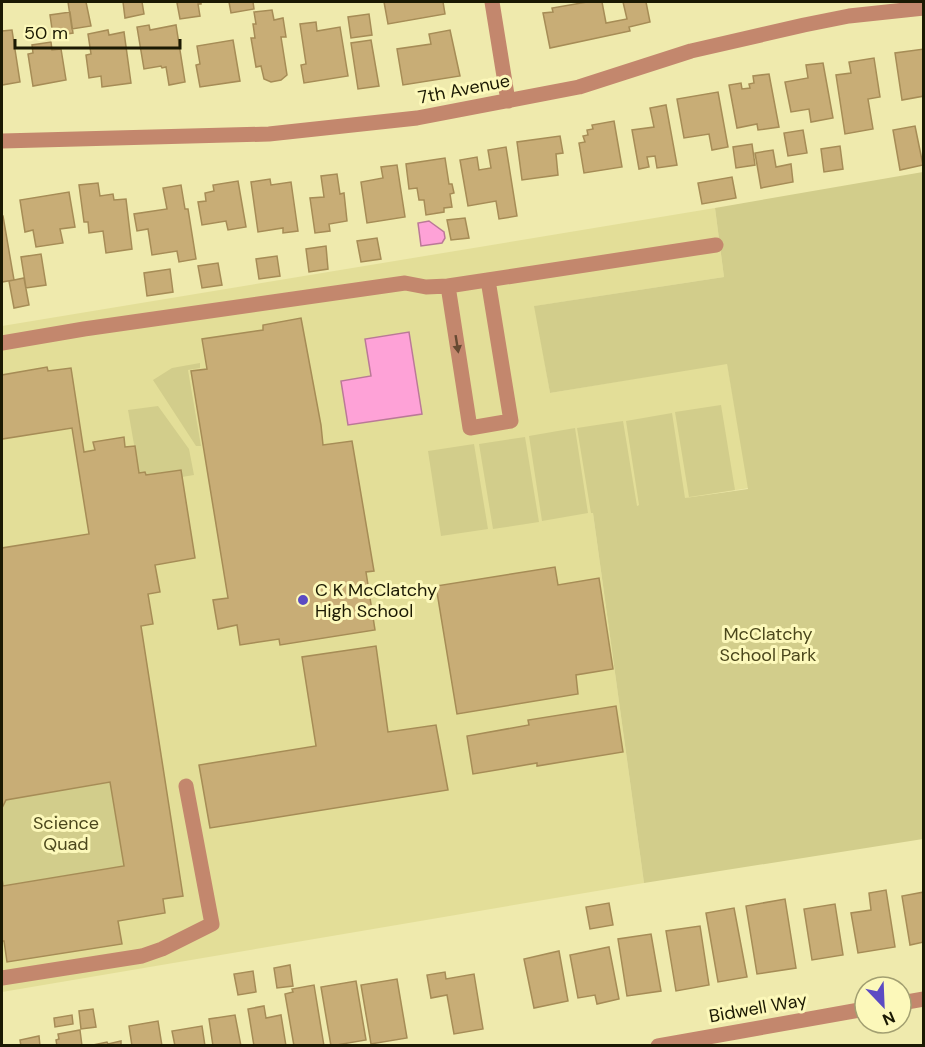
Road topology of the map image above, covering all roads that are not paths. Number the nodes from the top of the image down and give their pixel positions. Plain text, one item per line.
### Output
1 (492, 2) edge
2 (924, 8) edge
3 (508, 101) junction
4 (2, 141) edge
5 (716, 245) dead end
6 (488, 280) junction
7 (448, 286) junction
8 (2, 343) edge
9 (186, 786) dead end
10 (2, 978) edge
11 (853, 1012) edge
12 (658, 1046) edge

1 - 3 street
2 - 3 street, 7th Avenue
3 - 4 street, 7th Avenue
5 - 6 street
6 - 7 street
7 -> 6 street
7 - 8 street
9 - 10 street
11 - 12 street, Bidwell Way

